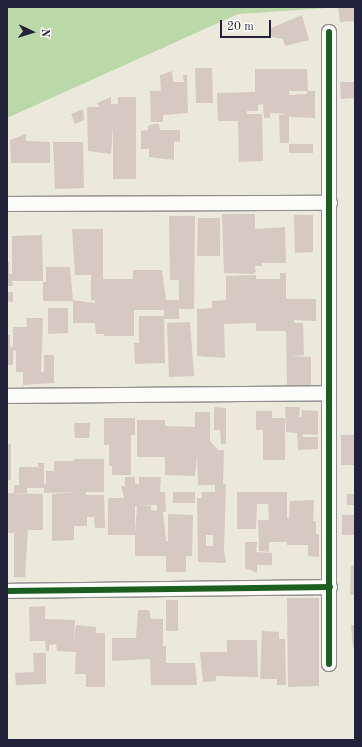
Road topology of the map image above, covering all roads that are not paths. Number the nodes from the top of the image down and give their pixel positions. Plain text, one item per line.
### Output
1 (328, 32) dead end
2 (330, 203) junction
3 (7, 204) edge
4 (329, 393) junction
5 (7, 396) edge
6 (330, 588) junction
7 (7, 591) edge
8 (329, 664) dead end

1 - 2 street
2 - 3 street
2 - 4 street
4 - 5 street
4 - 6 street
6 - 7 street
6 - 8 street

